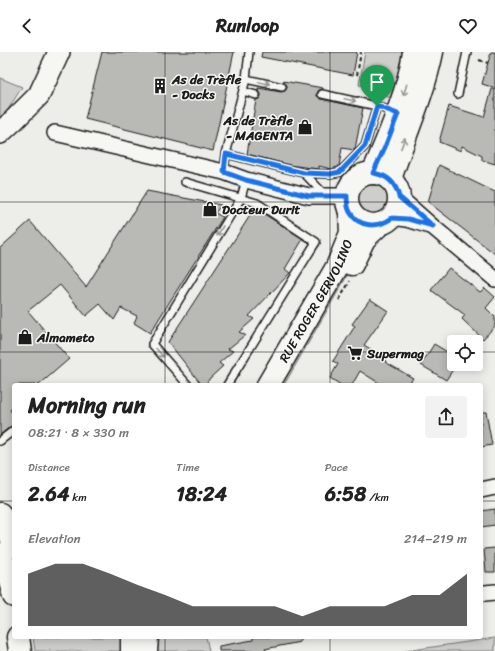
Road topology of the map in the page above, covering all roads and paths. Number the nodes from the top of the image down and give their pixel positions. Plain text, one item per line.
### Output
1 (59, 52) edge
2 (248, 52) edge
3 (361, 52) edge
4 (414, 52) edge
5 (432, 52) edge
6 (467, 52) edge
7 (479, 60) dead end
8 (488, 63) dead end
9 (357, 75) dead end
10 (246, 79) junction
11 (282, 87) dead end
12 (243, 91) junction
13 (256, 94) dead end
14 (322, 94) dead end
15 (458, 94) dead end
16 (377, 106) junction
17 (398, 114) junction
18 (0, 132) edge
19 (56, 132) dead end
20 (226, 154) junction
21 (224, 172) junction
22 (304, 173) junction
23 (246, 180) junction
24 (185, 182) dead end
25 (387, 183) junction
26 (241, 198) junction
27 (341, 201) junction
28 (386, 221) junction
29 (433, 226) junction
30 (495, 278) edge
31 (186, 383) edge
32 (229, 383) edge
33 (269, 383) edge
34 (285, 383) edge
35 (12, 432) edge
36 (0, 441) edge
37 (495, 487) edge
38 (483, 490) edge
39 (7, 525) edge
40 (12, 540) edge
41 (0, 554) edge
42 (12, 589) edge
43 (495, 592) edge
44 (483, 593) edge
45 (18, 639) edge
46 (33, 639) edge
47 (132, 639) edge
48 (147, 639) edge
49 (20, 651) edge
50 (35, 651) edge
51 (132, 651) edge
52 (146, 651) edge

1 - 18 main road
2 - 10 lane
3 - 9 path
4 -> 17 main road
25 -> 5 main road
6 - 15 lane
7 - 8 path
10 -> 11 lane
10 - 12 lane
12 - 13 lane
12 - 20 lane
14 -> 16 lane
16 - 17 lane
16 - 22 lane
17 - 25 main road
19 - 21 street
20 - 21 lane
20 - 22 lane
21 - 23 street
22 - 27 lane
23 - 26 lane
23 - 27 street
24 - 26 lane
25 - 27 main road
25 - 28 main road
25 - 29 street
26 -> 31 lane
26 - 32 lane
27 - 28 main road
27 - 33 main road, RUE ROGER GERVOLINO
28 - 29 street
28 - 34 main road, RUE ROGER GERVOLINO
29 - 30 street
35 - 36 lane
37 - 38 street
39 - 40 main road
41 - 42 main road
43 - 44 street
45 - 49 main road
46 - 50 main road
47 - 51 main road
48 - 52 main road

